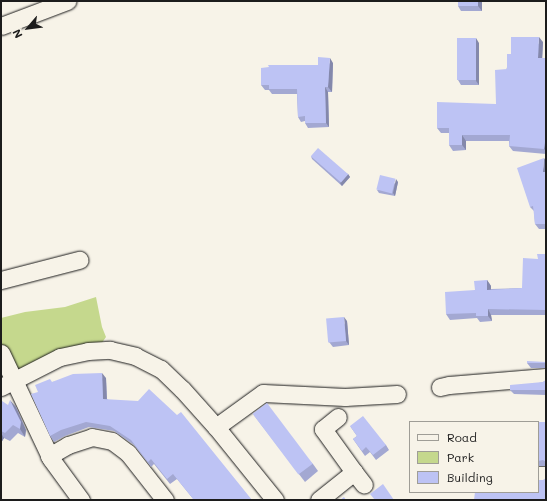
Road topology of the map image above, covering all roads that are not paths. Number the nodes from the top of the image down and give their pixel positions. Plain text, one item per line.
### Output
1 (67, 1) edge
2 (1, 26) edge
3 (79, 260) dead end
4 (1, 280) edge
5 (1, 353) edge
6 (546, 377) edge
7 (7, 383) edge
8 (440, 387) dead end
9 (397, 394) dead end
10 (338, 417) dead end
11 (216, 427) junction
12 (49, 456) junction
13 (80, 500) edge
14 (165, 500) edge
15 (275, 500) edge
16 (319, 500) edge

1 - 2 street
3 - 4 street
5 - 7 street
6 - 8 street
7 - 11 street
7 - 12 street
9 - 11 street
10 - 16 street
11 - 15 street
12 - 13 street
12 - 14 street

